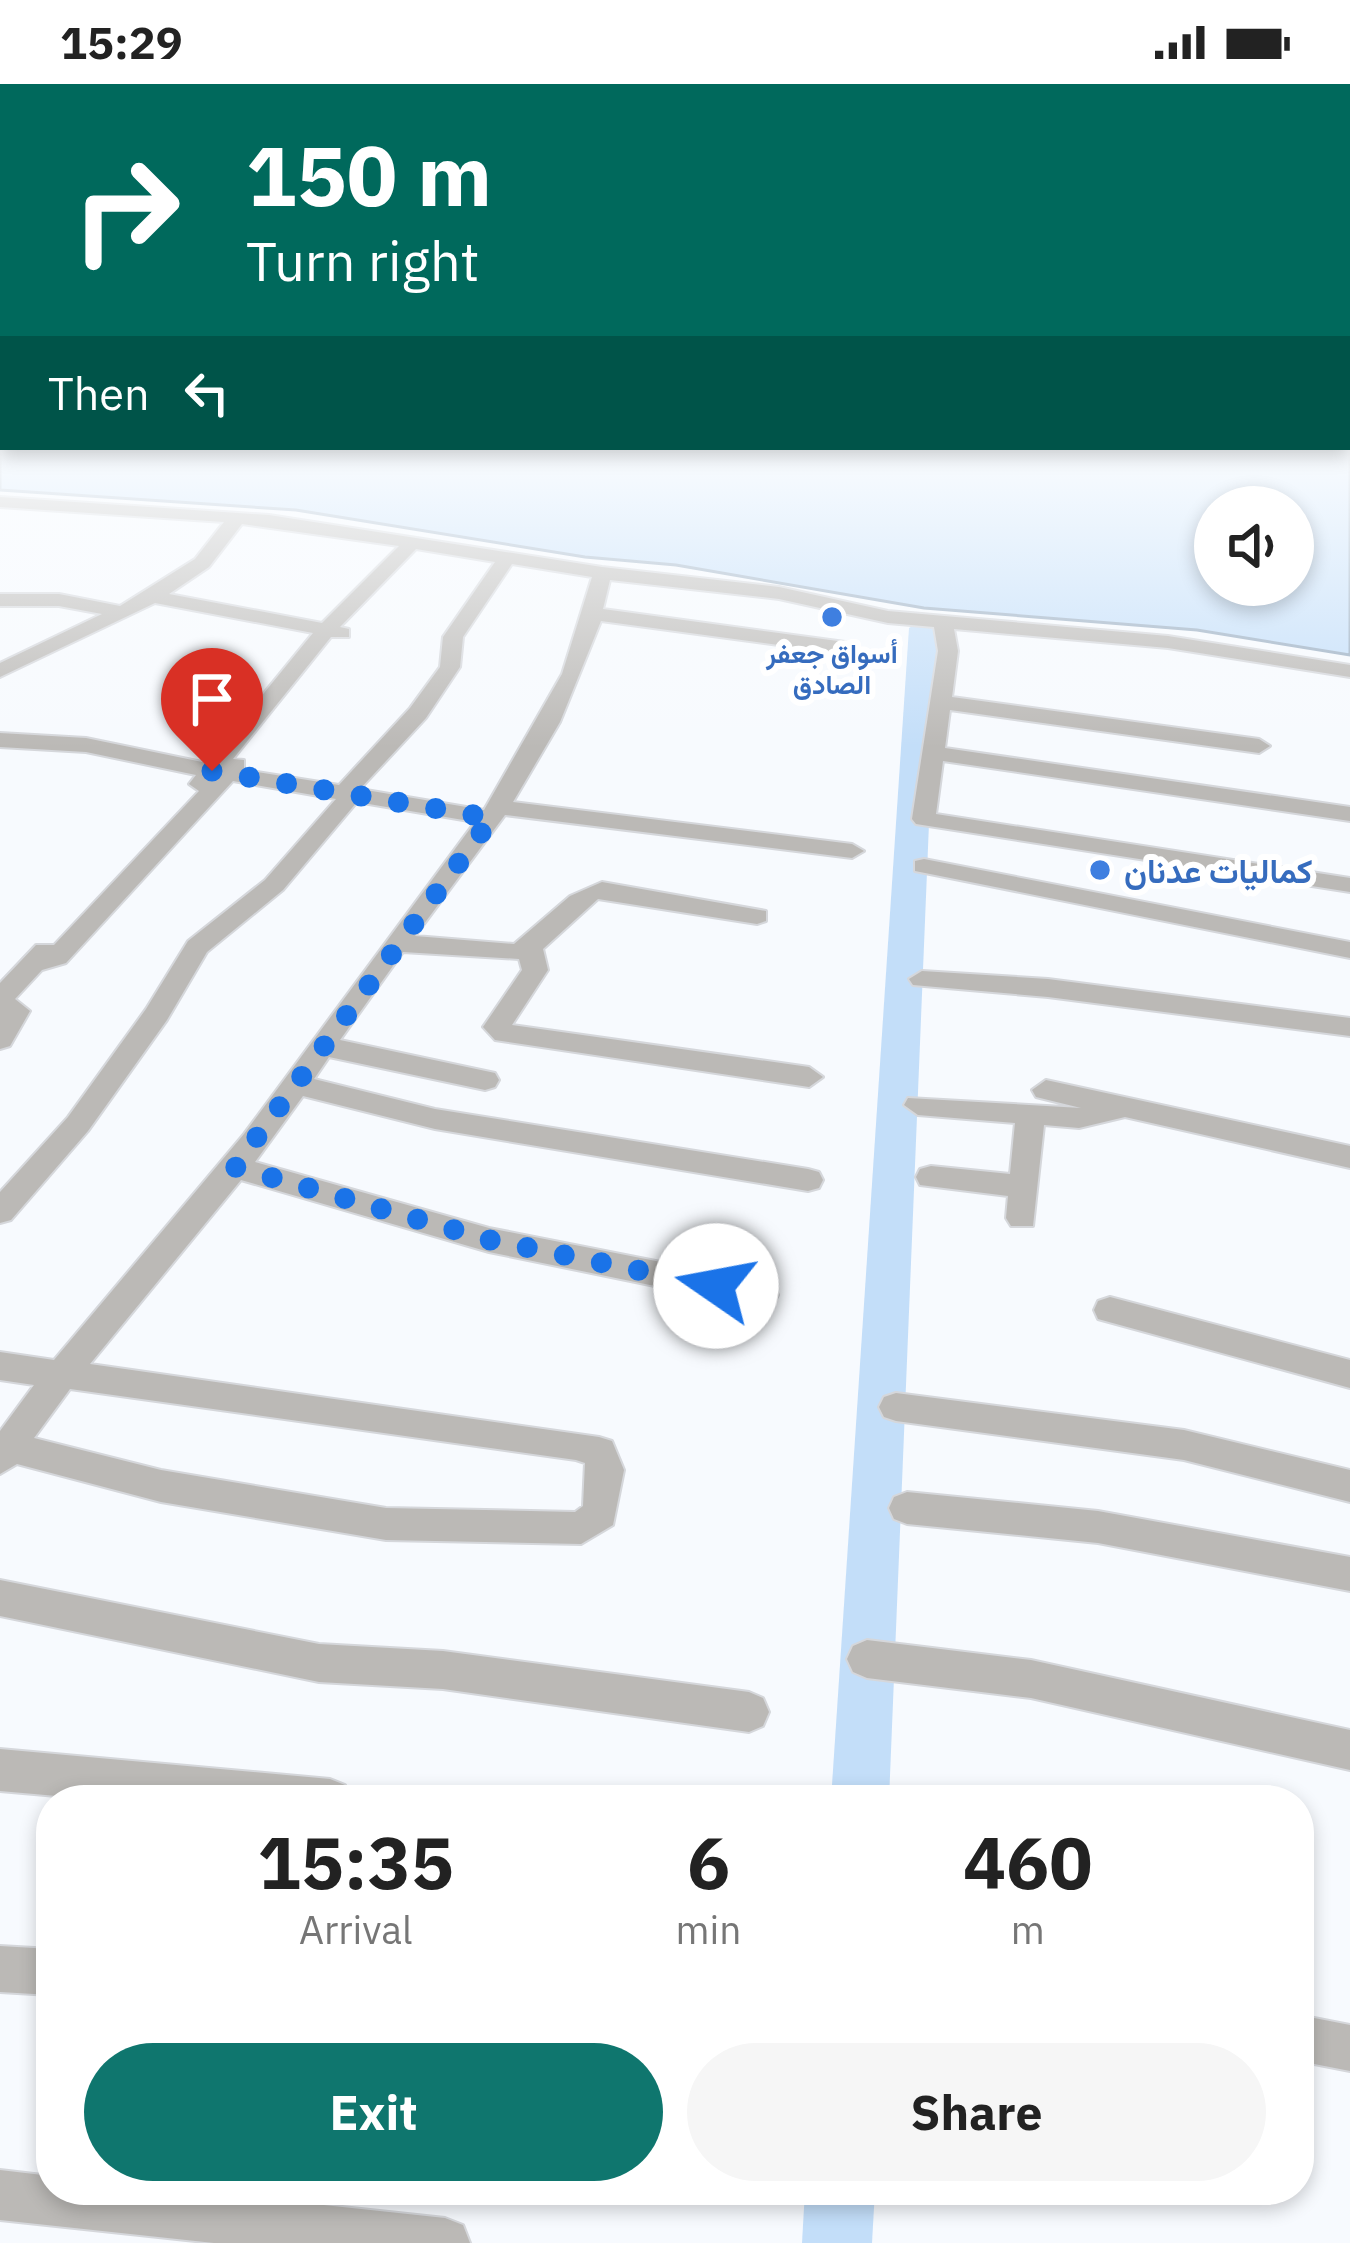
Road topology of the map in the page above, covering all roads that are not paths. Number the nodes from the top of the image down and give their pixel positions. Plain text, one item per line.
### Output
1 (215, 546) edge
2 (414, 546) edge
3 (444, 546) edge
4 (509, 555) junction
5 (602, 572) junction
6 (153, 597) junction
7 (0, 600) edge
8 (122, 612) junction
9 (595, 614) junction
10 (944, 622) junction
11 (334, 632) junction
12 (845, 647) dead end
13 (0, 671) edge
14 (1350, 671) edge
15 (939, 702) junction
16 (0, 740) edge
17 (1259, 746) dead end
18 (932, 753) junction
19 (1215, 765) junction
20 (221, 773) junction
21 (345, 794) junction
22 (496, 812) junction
23 (1350, 814) edge
24 (852, 851) dead end
25 (924, 866) dead end
26 (1350, 885) edge
27 (758, 916) dead end
28 (396, 943) junction
29 (530, 949) junction
30 (1350, 950) edge
31 (922, 979) dead end
32 (0, 1001) edge
33 (1350, 1028) edge
34 (0, 1040) edge
35 (323, 1046) junction
36 (809, 1077) dead end
37 (485, 1080) dead end
38 (295, 1084) junction
39 (1038, 1102) junction
40 (918, 1105) dead end
41 (1350, 1157) edge
42 (235, 1167) junction
43 (931, 1177) dead end
44 (808, 1180) dead end
45 (0, 1212) edge
46 (762, 1295) dead end
47 (1110, 1310) dead end
48 (0, 1366) edge
49 (61, 1373) junction
50 (1350, 1374) edge
51 (896, 1406) dead end
52 (4, 1454) edge
53 (1350, 1486) edge
54 (907, 1508) dead end
55 (1350, 1574) edge
56 (0, 1598) edge
57 (867, 1659) dead end
58 (748, 1712) dead end
59 (1350, 1750) edge
60 (0, 1770) edge
61 (165, 1785) edge
62 (0, 1969) edge
63 (36, 1971) edge
64 (1314, 2041) edge
65 (1350, 2048) edge
66 (0, 2195) edge
67 (36, 2199) edge
68 (93, 2205) edge
69 (445, 2243) edge

1 - 6 street
2 - 11 street
3 - 4 street
4 - 5 street
4 - 21 street
5 - 9 street
5 - 10 street
6 - 8 street
6 - 11 street
7 - 8 street
8 - 13 street
9 - 12 street
9 - 22 street
10 - 14 street
10 - 15 street
11 - 20 street
15 - 18 street
15 - 19 street
16 - 20 street
17 - 19 street
18 - 19 street
18 - 26 street
19 - 23 street
20 - 21 street
20 - 32 street
21 - 22 street
21 - 45 street
22 - 24 street
22 - 28 street
25 - 30 street
27 - 29 street
28 - 29 street
28 - 35 street
29 - 36 street
31 - 33 street
32 - 34 street
35 - 37 street
35 - 38 street
38 - 42 street
38 - 44 street
39 - 40 street
39 - 41 street
39 - 43 street
42 - 46 street
42 - 49 street
47 - 50 street
48 - 49 street
49 - 52 street
49 - 52 street
51 - 53 street
54 - 55 street
56 - 58 street
57 - 59 street
60 - 61 street
62 - 63 street
64 - 65 street
66 - 67 street
68 - 69 street

